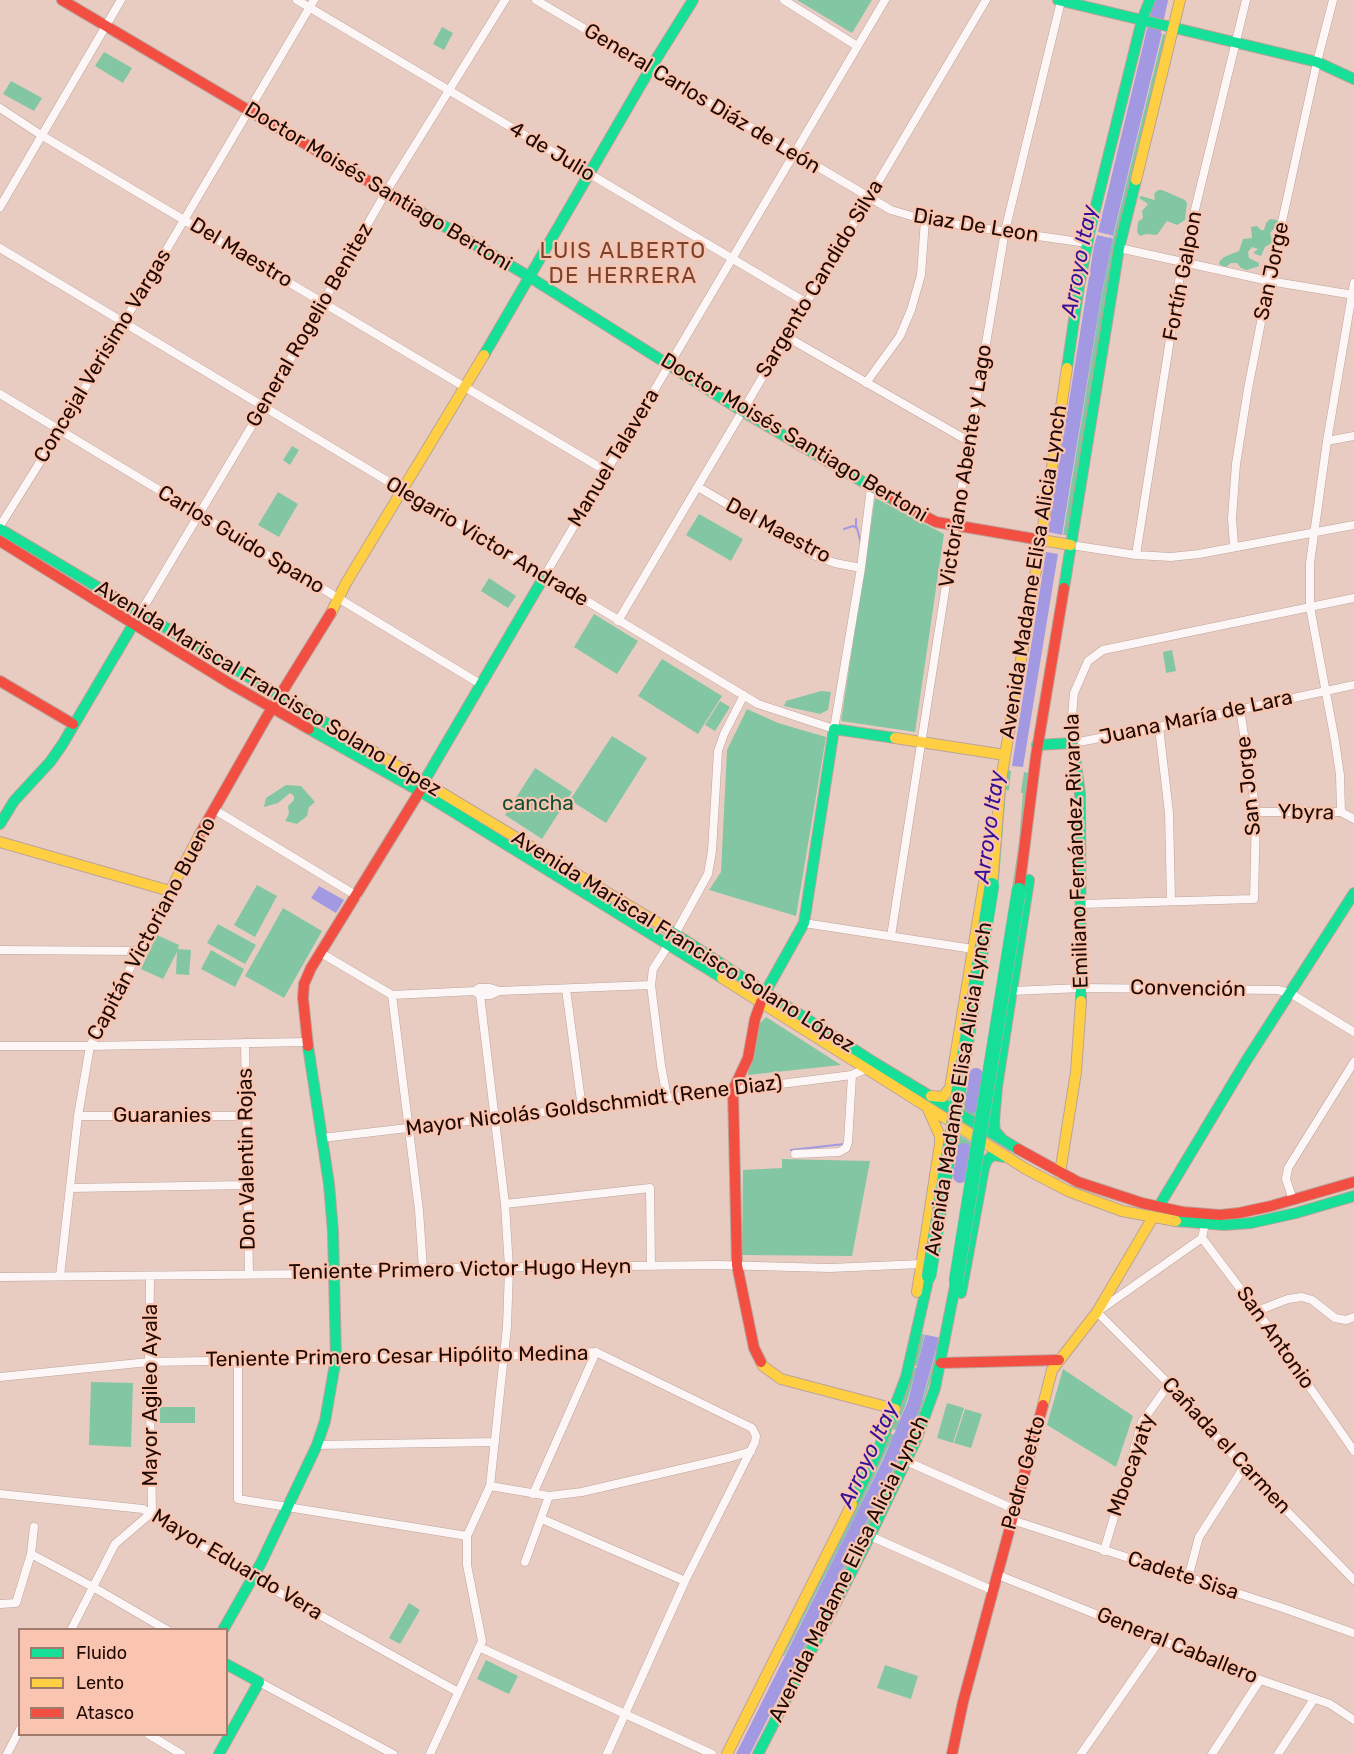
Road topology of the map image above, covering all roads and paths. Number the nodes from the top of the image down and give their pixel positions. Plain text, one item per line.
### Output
1 (62, 0) edge
2 (122, 0) edge
3 (297, 0) edge
4 (505, 0) edge
5 (536, 0) edge
6 (693, 0) edge
7 (784, 0) edge
8 (885, 0) edge
9 (986, 0) edge
10 (1060, 0) edge
11 (1150, 0) edge
12 (1180, 0) edge
13 (1246, 0) edge
14 (1333, 0) edge
15 (312, 4) edge
16 (1146, 21) junction
17 (106, 27) junction
18 (1170, 27) junction
19 (1235, 42) junction
20 (857, 46) junction
21 (1317, 62) junction
22 (650, 69) junction
23 (1354, 79) edge
24 (448, 90) junction
25 (0, 108) edge
26 (249, 110) junction
27 (41, 135) junction
28 (794, 153) junction
29 (589, 174) junction
30 (387, 192) junction
31 (869, 198) junction
32 (0, 207) edge
33 (184, 219) junction
34 (925, 220) junction
35 (1005, 231) junction
36 (1088, 243) junction
37 (0, 248) edge
38 (1119, 248) junction
39 (732, 258) junction
40 (1182, 263) junction
41 (528, 276) junction
42 (1269, 281) junction
43 (1354, 283) edge
44 (1352, 294) edge
45 (322, 301) junction
46 (807, 303) junction
47 (124, 321) junction
48 (787, 337) junction
49 (670, 364) junction
50 (866, 383) junction
51 (465, 388) junction
52 (0, 394) edge
53 (263, 407) junction
54 (742, 411) junction
55 (60, 430) junction
56 (1354, 436) edge
57 (1327, 441) junction
58 (970, 442) junction
59 (606, 471) junction
60 (698, 487) junction
61 (871, 488) junction
62 (401, 491) junction
63 (198, 514) junction
64 (1354, 525) edge
65 (0, 527) edge
66 (955, 527) junction
67 (1314, 533) junction
68 (1043, 540) junction
69 (0, 541) edge
70 (1066, 544) junction
71 (1234, 546) junction
72 (1136, 555) junction
73 (861, 568) junction
74 (545, 575) junction
75 (1354, 598) edge
76 (339, 599) junction
77 (1310, 607) junction
78 (137, 619) junction
79 (618, 621) junction
80 (0, 681) edge
81 (482, 685) junction
82 (1354, 685) edge
83 (1327, 690) junction
84 (744, 695) junction
85 (276, 702) junction
86 (1240, 709) junction
87 (73, 724) junction
88 (1159, 727) junction
89 (834, 729) junction
90 (922, 742) junction
91 (1073, 743) junction
92 (1037, 745) junction
93 (1005, 755) junction
94 (1000, 786) junction
95 (422, 787) junction
96 (215, 810) junction
97 (1256, 812) junction
98 (1341, 812) junction
99 (1354, 819) edge
100 (0, 824) edge
101 (1028, 825) junction
102 (0, 842) edge
103 (170, 891) junction
104 (1354, 893) edge
105 (357, 896) junction
106 (1171, 901) junction
107 (1081, 904) junction
108 (804, 924) junction
109 (891, 936) junction
110 (672, 939) junction
111 (973, 949) junction
112 (0, 950) edge
113 (138, 951) junction
114 (321, 953) junction
115 (651, 985) junction
116 (1082, 988) junction
117 (567, 989) junction
118 (1011, 991) junction
119 (477, 993) junction
120 (1290, 993) junction
121 (392, 995) junction
122 (764, 997) junction
123 (1354, 1032) edge
124 (307, 1042) junction
125 (245, 1043) junction
126 (0, 1046) edge
127 (90, 1046) junction
128 (1354, 1062) edge
129 (866, 1069) junction
130 (852, 1075) junction
131 (733, 1090) junction
132 (929, 1095) junction
133 (667, 1098) junction
134 (582, 1108) junction
135 (928, 1109) junction
136 (78, 1116) junction
137 (246, 1116) junction
138 (495, 1118) junction
139 (409, 1128) junction
140 (973, 1129) junction
141 (322, 1138) junction
142 (1004, 1142) junction
143 (795, 1154) dead end
144 (1008, 1158) junction
145 (1060, 1173) junction
146 (1354, 1182) edge
147 (247, 1185) junction
148 (70, 1188) junction
149 (1354, 1196) edge
150 (1293, 1200) junction
151 (505, 1204) junction
152 (1156, 1212) junction
153 (1204, 1224) junction
154 (1202, 1238) junction
155 (921, 1264) junction
156 (737, 1265) junction
157 (651, 1266) junction
158 (509, 1268) junction
159 (423, 1269) junction
160 (334, 1271) junction
161 (249, 1274) junction
162 (60, 1276) junction
163 (0, 1277) edge
164 (150, 1277) junction
165 (1257, 1311) junction
166 (1097, 1312) junction
167 (1354, 1317) edge
168 (918, 1329) junction
169 (946, 1334) junction
170 (596, 1352) junction
171 (504, 1356) junction
172 (336, 1358) junction
173 (1059, 1360) junction
174 (238, 1361) junction
175 (149, 1362) junction
176 (940, 1363) junction
177 (0, 1377) edge
178 (1169, 1384) junction
179 (895, 1409) junction
180 (495, 1442) junction
181 (316, 1445) junction
182 (751, 1450) junction
183 (1354, 1451) edge
184 (906, 1461) junction
185 (1244, 1467) junction
186 (490, 1486) junction
187 (0, 1494) edge
188 (533, 1494) junction
189 (549, 1496) junction
190 (287, 1508) junction
191 (150, 1514) junction
192 (1013, 1515) junction
193 (542, 1519) junction
194 (34, 1527) dead end
195 (467, 1536) junction
196 (870, 1536) junction
197 (1104, 1551) junction
198 (31, 1554) junction
199 (525, 1563) dead end
200 (998, 1575) junction
201 (253, 1578) junction
202 (1188, 1578) junction
203 (1354, 1580) edge
204 (685, 1581) junction
205 (93, 1587) junction
206 (994, 1591) junction
207 (0, 1604) edge
208 (72, 1628) edge
209 (165, 1628) edge
210 (224, 1628) edge
211 (1353, 1633) edge
212 (1160, 1640) junction
213 (479, 1647) junction
214 (228, 1665) edge
215 (1260, 1680) junction
216 (259, 1682) junction
217 (458, 1692) junction
218 (1314, 1699) junction
219 (626, 1714) junction
220 (1354, 1720) edge
221 (18, 1733) edge
222 (151, 1736) edge
223 (7, 1754) edge
224 (181, 1754) edge
225 (219, 1754) edge
226 (393, 1754) edge
227 (430, 1754) edge
228 (606, 1754) edge
229 (712, 1754) edge
230 (728, 1754) edge
231 (758, 1754) edge
232 (952, 1754) edge
233 (1081, 1754) edge
234 (1212, 1754) edge
235 (1278, 1754) edge

1 - 17 main road, Doctor Moisés Santiago Bertoni
2 - 17 street
3 - 15 street, 4 de Julio
4 - 24 street, General Rogelio Benitez
5 - 22 street, General Carlos Diáz de León
6 - 22 main road, Capitán Victoriano Bueno
7 - 20 street
8 - 20 street, Manuel Talavera
9 - 31 street, Sargento Candido Silva
10 - 16 main road
10 - 35 street, Victoriano Abente y Lago
11 - 16 main road, Avenida Madame Elisa Alicia Lynch
12 - 18 main road, Avenida Madame Elisa Alicia Lynch
13 - 19 street, Fortín Galpon
14 - 21 street, San Jorge
15 - 24 street, 4 de Julio
15 - 26 street, Concejal Verisimo Vargas
16 - 18 main road
16 - 36 main road, Avenida Madame Elisa Alicia Lynch
17 - 26 main road, Doctor Moisés Santiago Bertoni
17 - 27 street
18 - 19 main road
18 - 38 main road, Avenida Madame Elisa Alicia Lynch
19 - 21 main road
19 - 40 street, Fortín Galpon
20 - 28 street, Manuel Talavera
21 - 23 main road
21 - 42 street, San Jorge
22 - 28 street, General Carlos Diáz de León
22 - 29 main road, Capitán Victoriano Bueno
24 - 29 street, 4 de Julio
24 - 30 street, General Rogelio Benitez
25 - 27 street, Del Maestro
26 - 30 main road, Doctor Moisés Santiago Bertoni
26 - 33 street, Concejal Verisimo Vargas
27 - 32 street
27 - 33 street, Del Maestro
28 - 31 street, General Carlos Diáz de León
28 - 39 street, Manuel Talavera
29 - 39 street, 4 de Julio
29 - 41 main road, Capitán Victoriano Bueno
30 - 41 main road, Doctor Moisés Santiago Bertoni
30 - 45 street, General Rogelio Benitez
31 - 34 street, Diaz De Leon
31 - 46 street, Sargento Candido Silva
33 - 45 street, Del Maestro
33 - 47 street, Concejal Verisimo Vargas
34 - 35 street, Diaz De Leon
34 - 50 street
35 - 36 street, Diaz De Leon
35 - 58 street, Victoriano Abente y Lago
36 - 68 main road, Avenida Madame Elisa Alicia Lynch
37 - 47 street, Olegario Victor Andrade
38 - 40 street
38 - 70 main road, Avenida Madame Elisa Alicia Lynch
39 - 46 street, 4 de Julio
39 - 49 street, Manuel Talavera
40 - 42 street
40 - 72 street, Fortín Galpon
41 - 49 main road, Doctor Moisés Santiago Bertoni
41 - 51 main road, Capitán Victoriano Bueno
42 - 44 street
42 - 71 street, San Jorge
43 - 44 street
44 - 57 street
45 - 51 street, Del Maestro
45 - 53 street, General Rogelio Benitez
46 - 48 street, Sargento Candido Silva
47 - 53 street, Olegario Victor Andrade
47 - 55 street, Concejal Verisimo Vargas
48 - 50 street
48 - 54 street, Sargento Candido Silva
49 - 54 main road, Doctor Moisés Santiago Bertoni
49 - 59 street, Manuel Talavera
50 - 58 street
51 - 59 street, Del Maestro
51 - 62 main road, Capitán Victoriano Bueno
52 - 55 street, Carlos Guido Spano
53 - 62 street, Olegario Victor Andrade
53 - 63 street, General Rogelio Benitez
54 - 60 street, Sargento Candido Silva
54 - 61 main road, Doctor Moisés Santiago Bertoni
55 - 63 street, Carlos Guido Spano
55 - 65 street, Concejal Verisimo Vargas
56 - 57 street
57 - 67 street
58 - 66 street, Victoriano Abente y Lago
59 - 74 street, Manuel Talavera
60 - 73 street, Del Maestro
60 - 79 street, Sargento Candido Silva
61 - 66 main road, Doctor Moisés Santiago Bertoni
61 - 73 street
62 - 74 street, Olegario Victor Andrade
62 - 76 main road, Capitán Victoriano Bueno
63 - 76 street, Carlos Guido Spano
63 - 78 street, General Rogelio Benitez
64 - 67 street
65 - 78 main road, Avenida Mariscal Francisco Solano López
66 - 68 main road, Doctor Moisés Santiago Bertoni
66 - 90 street, Victoriano Abente y Lago
67 - 71 street
67 - 77 street
68 - 70 main road, Doctor Moisés Santiago Bertoni
68 - 93 main road, Avenida Madame Elisa Alicia Lynch
69 - 78 main road, Avenida Mariscal Francisco Solano López
70 - 72 street
70 - 92 main road, Avenida Madame Elisa Alicia Lynch
71 - 72 street
73 - 89 street
74 - 79 street, Olegario Victor Andrade
74 - 81 main road, Manuel Talavera
75 - 77 street, Emiliano Fernández Rivarola
76 - 81 street, Carlos Guido Spano
76 - 85 main road, Capitán Victoriano Bueno
77 - 83 street
77 - 91 street, Emiliano Fernández Rivarola
78 - 85 main road, Avenida Mariscal Francisco Solano López
78 - 87 main road
79 - 84 street, Olegario Victor Andrade
80 - 87 main road
81 - 95 main road, Manuel Talavera
82 - 83 street, Juana María de Lara
83 - 86 street, Juana María de Lara
83 - 98 street
84 - 89 street, Olegario Victor Andrade
84 - 110 street
85 - 95 main road, Avenida Mariscal Francisco Solano López
85 - 96 main road, Capitán Victoriano Bueno
86 - 88 street, Juana María de Lara
86 - 97 street, San Jorge
87 - 100 main road
88 - 91 street, Juana María de Lara
88 - 106 street
89 - 90 main road, Olegario Victor Andrade
89 - 108 main road
90 - 93 main road, Olegario Victor Andrade
90 - 109 street, Victoriano Abente y Lago
91 - 92 main road, Juana María de Lara
91 - 107 main road, Emiliano Fernández Rivarola
92 - 101 main road, Avenida Madame Elisa Alicia Lynch
93 - 94 main road, Avenida Madame Elisa Alicia Lynch
94 - 111 main road
94 - 168 main road, Avenida Madame Elisa Alicia Lynch, bridge
95 - 105 main road, Manuel Talavera
95 - 110 main road, Avenida Mariscal Francisco Solano López
96 - 103 main road, Capitán Victoriano Bueno
96 - 105 street
97 - 98 street, Ybyra
97 - 106 street, San Jorge
98 - 99 street, Ybyra
101 - 118 main road
101 - 169 main road, Avenida Madame Elisa Alicia Lynch, bridge
102 - 103 main road
103 - 113 street, Capitán Victoriano Bueno
104 - 120 main road, Pedro Getto
105 - 114 main road, Manuel Talavera
106 - 107 street
107 - 116 main road, Emiliano Fernández Rivarola
108 - 109 street
108 - 122 main road
109 - 111 street
110 - 115 street
110 - 122 main road, Avenida Mariscal Francisco Solano López
111 - 132 main road
112 - 113 street
113 - 127 street, Capitán Victoriano Bueno
114 - 121 street
114 - 124 main road, Manuel Talavera
115 - 117 street
115 - 133 street
116 - 118 street, Convención
116 - 120 street, Convención
116 - 145 main road, Emiliano Fernández Rivarola
117 - 119 street
117 - 134 street
118 - 142 main road
119 - 121 street
119 - 138 street
120 - 123 street, Convención
120 - 152 main road, Pedro Getto
121 - 139 street
122 - 129 main road, Avenida Mariscal Francisco Solano López
122 - 131 main road
122 - 132 main road, Avenida Mariscal Francisco Solano López
124 - 125 street
124 - 141 main road, Manuel Talavera
125 - 127 street
125 - 137 street, Don Valentin Rojas
126 - 127 street
127 - 136 street, Capitán Victoriano Bueno
128 - 150 street
129 - 130 street, Mayor Nicolás Goldschmidt (Rene Diaz)
129 - 135 main road, Avenida Mariscal Francisco Solano López
130 - 131 street, Mayor Nicolás Goldschmidt (Rene Diaz)
130 - 143 street
131 - 133 street, Mayor Nicolás Goldschmidt (Rene Diaz)
131 - 156 main road
132 - 140 main road, Avenida Mariscal Francisco Solano López
133 - 134 street, Mayor Nicolás Goldschmidt (Rene Diaz)
134 - 138 street, Mayor Nicolás Goldschmidt (Rene Diaz)
135 - 140 main road, Avenida Mariscal Francisco Solano López
135 - 155 main road
136 - 137 street, Guaranies
136 - 148 street, Capitán Victoriano Bueno
137 - 147 street, Don Valentin Rojas
138 - 139 street, Mayor Nicolás Goldschmidt (Rene Diaz)
138 - 151 street
139 - 141 street, Mayor Nicolás Goldschmidt (Rene Diaz)
139 - 159 street
140 - 142 main road, Avenida Mariscal Francisco Solano López
140 - 144 main road, Avenida Mariscal Francisco Solano López
141 - 160 main road, Manuel Talavera
142 - 145 main road, Avenida Mariscal Francisco Solano López
144 - 152 main road, Avenida Mariscal Francisco Solano López
144 - 169 main road
145 - 152 main road, Avenida Mariscal Francisco Solano López
146 - 150 main road
147 - 148 street
147 - 161 street, Don Valentin Rojas
148 - 162 street, Capitán Victoriano Bueno
149 - 153 main road
150 - 152 main road
151 - 157 street
151 - 158 street
152 - 153 main road
152 - 166 main road, Pedro Getto
153 - 154 street
154 - 165 street, San Antonio
154 - 166 street
155 - 156 street, Teniente Primero Victor Hugo Heyn
155 - 168 main road
156 - 157 street, Teniente Primero Victor Hugo Heyn
156 - 179 main road
157 - 158 street, Teniente Primero Victor Hugo Heyn
158 - 159 street, Teniente Primero Victor Hugo Heyn
158 - 171 street
159 - 160 street, Teniente Primero Victor Hugo Heyn
160 - 161 street, Teniente Primero Victor Hugo Heyn
160 - 172 main road, Manuel Talavera
161 - 164 street, Teniente Primero Victor Hugo Heyn
162 - 163 street, Teniente Primero Victor Hugo Heyn
162 - 164 street, Teniente Primero Victor Hugo Heyn
164 - 175 street, Mayor Agileo Ayala
165 - 167 street
165 - 183 street, San Antonio
166 - 173 main road, Pedro Getto
166 - 178 street, Cañada el Carmen
168 - 179 main road, Avenida Madame Elisa Alicia Lynch
169 - 176 main road, Avenida Madame Elisa Alicia Lynch
170 - 171 street, Teniente Primero Cesar Hipólito Medina
170 - 182 street, Teniente Primero Cesar Hipólito Medina
170 - 188 street
171 - 172 street, Teniente Primero Cesar Hipólito Medina
171 - 180 street
172 - 174 street, Teniente Primero Cesar Hipólito Medina
172 - 181 main road, Manuel Talavera
173 - 176 main road
173 - 192 main road, Pedro Getto
174 - 175 street, Teniente Primero Cesar Hipólito Medina
174 - 190 street
175 - 177 street, Teniente Primero Cesar Hipólito Medina
175 - 191 street, Mayor Agileo Ayala
176 - 184 main road, Avenida Madame Elisa Alicia Lynch
178 - 185 street, Cañada el Carmen
178 - 197 street, Mbocayaty
179 - 230 main road, Avenida Madame Elisa Alicia Lynch
180 - 181 street
180 - 186 street
181 - 190 main road, Manuel Talavera
182 - 189 street
182 - 204 street
184 - 192 street, Cadete Sisa
184 - 196 main road, Avenida Madame Elisa Alicia Lynch
185 - 202 street
185 - 203 street, Cañada el Carmen
186 - 188 street
186 - 195 street
187 - 191 street, Mayor Eduardo Vera
188 - 189 street
189 - 193 street
190 - 195 street
190 - 201 main road, Manuel Talavera
191 - 201 street, Mayor Eduardo Vera
191 - 205 street, Mayor Agileo Ayala
192 - 197 street, Cadete Sisa
192 - 200 main road, Pedro Getto
193 - 199 street
193 - 204 street
194 - 198 street
195 - 213 street
196 - 206 street
196 - 231 main road, Avenida Madame Elisa Alicia Lynch
197 - 202 street, Cadete Sisa
198 - 205 street
198 - 207 street
200 - 206 main road, Pedro Getto
200 - 212 street, General Caballero
201 - 210 main road, Manuel Talavera
201 - 217 street, Mayor Eduardo Vera
202 - 211 street, Cadete Sisa
204 - 219 street
205 - 208 street, Mayor Agileo Ayala
205 - 209 street
206 - 232 main road, Pedro Getto
212 - 215 street, General Caballero
212 - 233 street
213 - 217 street
213 - 219 street
214 - 216 main road
215 - 218 street, General Caballero
215 - 234 street
216 - 225 main road
216 - 226 street
217 - 227 street
218 - 220 street, General Caballero
218 - 235 street
219 - 228 street
219 - 229 street
221 - 223 street
222 - 224 street

